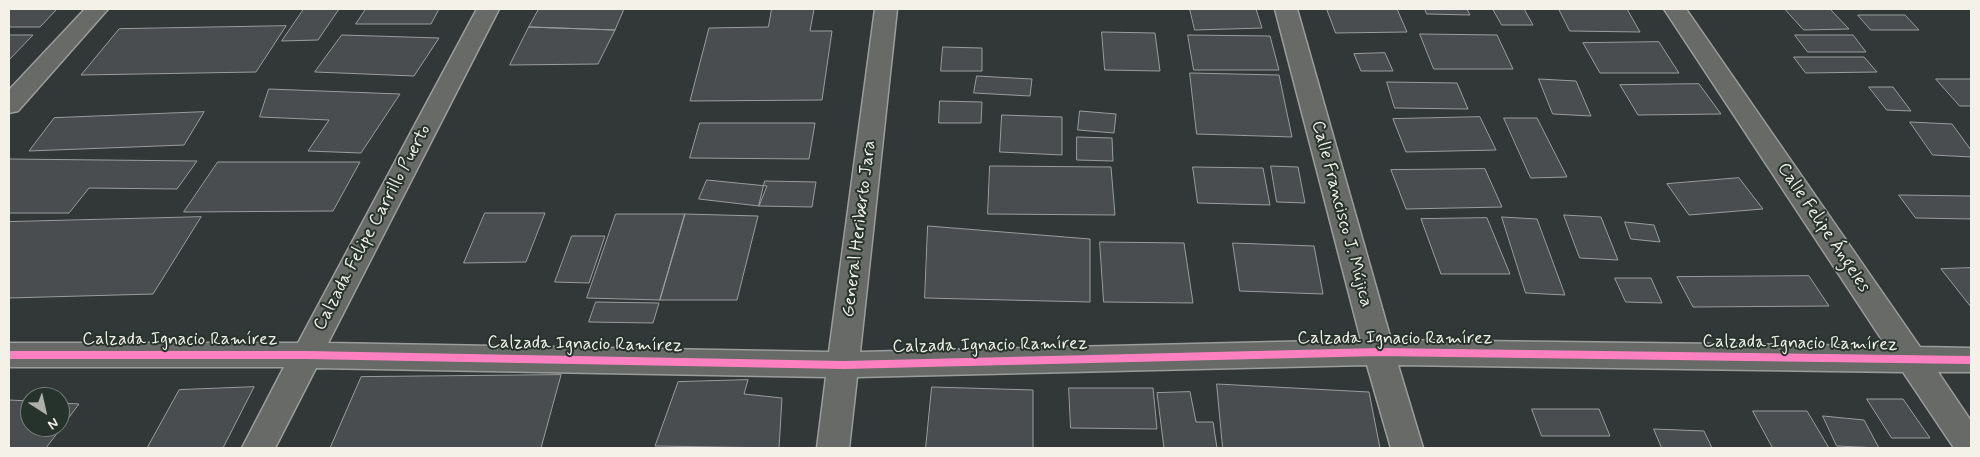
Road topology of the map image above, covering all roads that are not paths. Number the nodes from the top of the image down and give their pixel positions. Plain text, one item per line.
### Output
1 (97, 9) edge
2 (488, 9) edge
3 (886, 9) edge
4 (1286, 9) edge
5 (1676, 9) edge
6 (9, 105) edge
7 (1379, 352) junction
8 (9, 355) edge
9 (306, 355) junction
10 (1971, 360) edge
11 (1912, 361) junction
12 (844, 365) junction
13 (1971, 446) edge
14 (258, 448) edge
15 (833, 448) edge
16 (1407, 448) edge

1 - 6 street
2 - 9 street, Calzada Felipe Carrillo Puerto
3 - 12 street, General Heriberto Jara
4 - 7 street, Calle Francisco J. Mújica
5 - 11 street, Calle Felipe Ángeles
7 - 11 street, Calzada Ignacio Ramírez
7 - 12 street, Calzada Ignacio Ramírez
7 - 16 street, Calle Francisco J. Mújica
8 - 9 street, Calzada Ignacio Ramírez
9 - 12 street, Calzada Ignacio Ramírez
9 - 14 street, Calzada Felipe Carrillo Puerto
10 - 11 street, Calzada Ignacio Ramírez
11 - 13 street, Calle Felipe Ángeles
12 - 15 street, General Heriberto Jara

